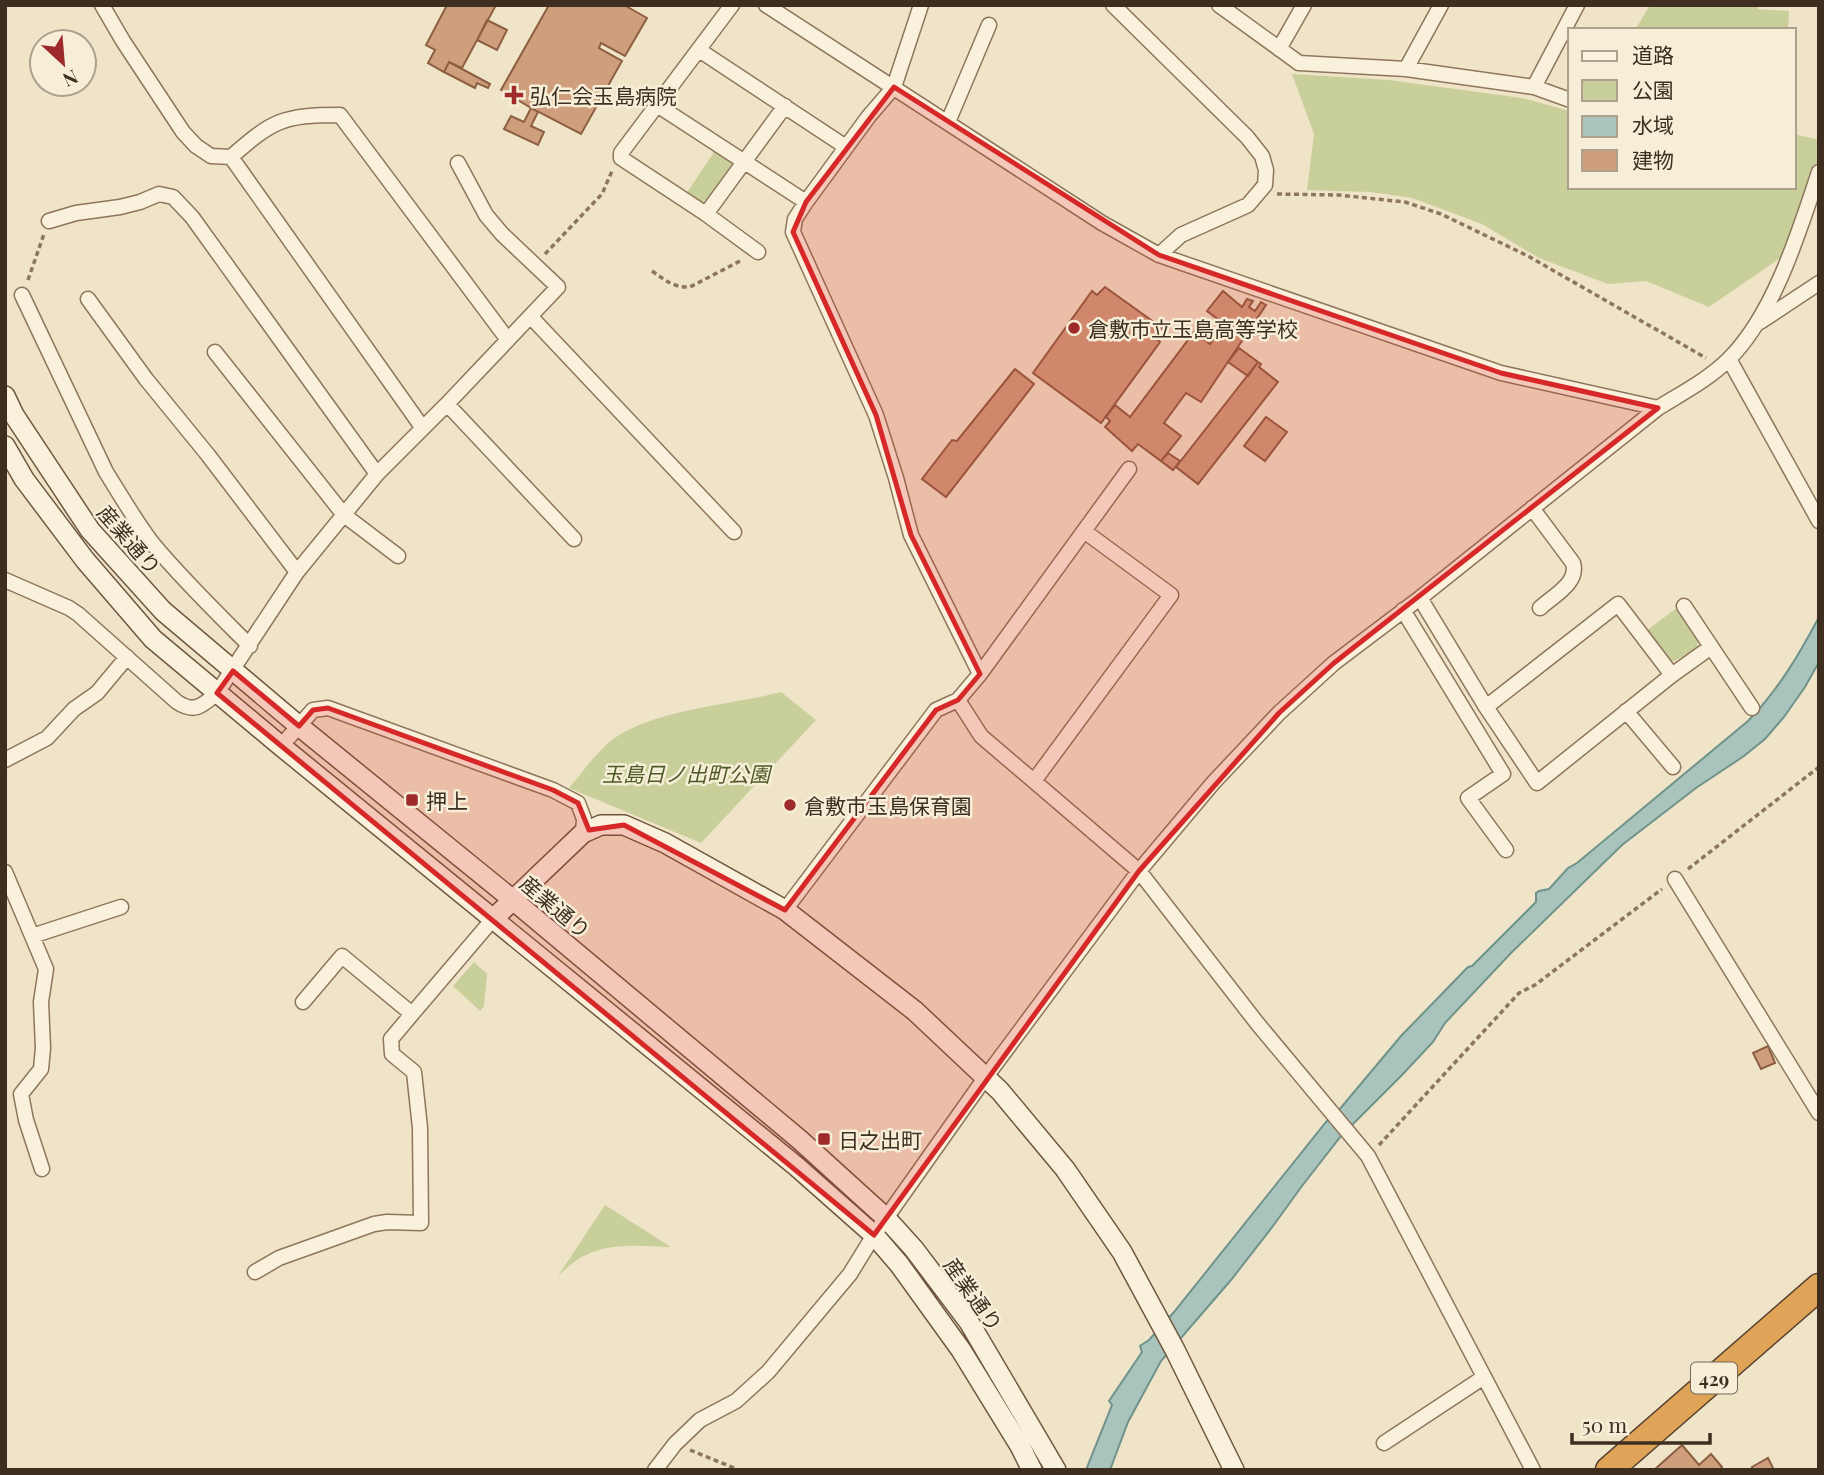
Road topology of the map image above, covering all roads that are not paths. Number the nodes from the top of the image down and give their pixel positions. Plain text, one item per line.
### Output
1 (102, 5) edge
2 (733, 5) edge
3 (766, 5) edge
4 (921, 5) edge
5 (1113, 5) edge
6 (1219, 5) edge
7 (1304, 5) edge
8 (1441, 5) edge
9 (1577, 5) edge
10 (989, 25) dead end
11 (1279, 49) junction
12 (699, 50) junction
13 (1406, 69) junction
14 (894, 87) junction
15 (1534, 87) junction
16 (1568, 99) edge
17 (657, 105) junction
18 (785, 107) junction
19 (948, 122) junction
20 (846, 147) junction
21 (230, 158) junction
22 (744, 162) junction
23 (458, 163) dead end
24 (1819, 172) edge
25 (806, 202) junction
26 (706, 214) junction
27 (49, 221) road end
28 (758, 252) road end
29 (1159, 255) junction
30 (1819, 283) edge
31 (22, 295) road end
32 (88, 299) dead end
33 (531, 317) junction
34 (1756, 325) junction
35 (508, 340) junction
36 (215, 352) dead end
37 (1724, 363) junction
38 (5, 396) edge
39 (447, 404) junction
40 (1658, 408) junction
41 (422, 428) junction
42 (5, 446) edge
43 (1129, 469) dead end
44 (377, 474) junction
45 (1532, 508) junction
46 (1817, 512) edge
47 (344, 515) junction
48 (1084, 531) junction
49 (734, 532) dead end
50 (574, 539) dead end
51 (398, 555) dead end
52 (297, 572) junction
53 (5, 580) edge
54 (1419, 597) junction
55 (1684, 607) dead end
56 (1540, 608) dead end
57 (1403, 610) junction
58 (250, 646) junction
59 (1711, 647) junction
60 (127, 657) junction
61 (233, 671) junction
62 (980, 674) junction
63 (1672, 675) junction
64 (217, 693) junction
65 (958, 700) junction
66 (1486, 707) junction
67 (1752, 708) dead end
68 (1626, 711) junction
69 (299, 726) junction
70 (281, 746) junction
71 (5, 760) edge
72 (1522, 761) junction
73 (1673, 767) dead end
74 (1503, 774) junction
75 (1034, 781) junction
76 (583, 833) junction
77 (1506, 850) dead end
78 (1139, 871) junction
79 (5, 873) edge
80 (1675, 878) road end
81 (513, 900) junction
82 (121, 907) dead end
83 (785, 910) junction
84 (494, 919) junction
85 (32, 936) junction
86 (303, 1002) dead end
87 (412, 1014) junction
88 (985, 1078) junction
89 (1819, 1113) edge
90 (42, 1169) dead end
91 (886, 1218) junction
92 (874, 1235) junction
93 (256, 1272) dead end
94 (1819, 1287) edge
95 (1484, 1377) junction
96 (1384, 1443) dead end
97 (655, 1470) edge
98 (1032, 1470) edge
99 (1056, 1470) edge
100 (1234, 1470) edge
101 (1533, 1470) edge
102 (1609, 1470) edge

1 - 21 street
2 - 12 street
3 - 14 street
4 - 14 street
5 - 29 street
6 - 11 street
7 - 11 street
8 - 13 street
9 - 15 street
10 - 19 street
11 - 13 street
12 - 17 street
12 - 18 street
13 - 15 street
14 - 19 street
14 - 20 street
15 - 16 street
17 - 22 street
17 - 26 street
18 - 20 street
18 - 22 street
19 - 29 street
20 - 25 street
21 - 35 street
21 - 41 street
22 - 25 street
22 - 26 street
23 - 33 street
24 - 34 street
25 - 62 street
26 - 28 street
27 - 44 street
29 - 40 street
30 - 34 street
31 - 58 street
32 - 52 street
33 - 35 street
33 - 49 street
34 - 37 street
35 - 39 street
36 - 47 street
37 - 40 street
37 - 46 street
38 - 61 street, 産業通り
39 - 41 street
39 - 50 street
40 - 45 street
41 - 44 street
42 - 64 street, 産業通り
43 - 48 street
44 - 47 street
45 - 54 street
45 - 56 street
47 - 51 street
47 - 52 street
48 - 62 street
48 - 75 street
52 - 58 street
53 - 60 street
54 - 57 street
54 - 66 street
55 - 59 street
57 - 74 street
57 - 78 street
58 - 61 street
59 - 63 street
59 - 67 street
60 - 64 street
60 - 71 street
61 - 64 street
61 - 69 street, 産業通り
62 - 65 street
63 - 66 street
63 - 68 street
64 - 70 street, 産業通り
65 - 75 street
65 - 83 street
66 - 72 street
68 - 72 street
68 - 73 street
69 - 70 street
69 - 76 street
69 - 81 street, 産業通り
70 - 84 street, 産業通り
72 - 74 street
74 - 77 street
75 - 78 street
76 - 81 street
76 - 83 street
78 - 88 street
78 - 95 street
79 - 85 street
80 - 89 street
81 - 84 street
81 - 91 street, 産業通り
82 - 85 street
83 - 88 street
84 - 87 street
84 - 92 street, 産業通り
85 - 90 street
86 - 87 street
87 - 93 street
88 - 91 street
88 - 100 street
91 - 92 street
91 - 99 street, 産業通り
92 - 97 street
92 - 98 street, 産業通り
94 - 102 highway, 429
95 - 96 street
95 - 101 street

